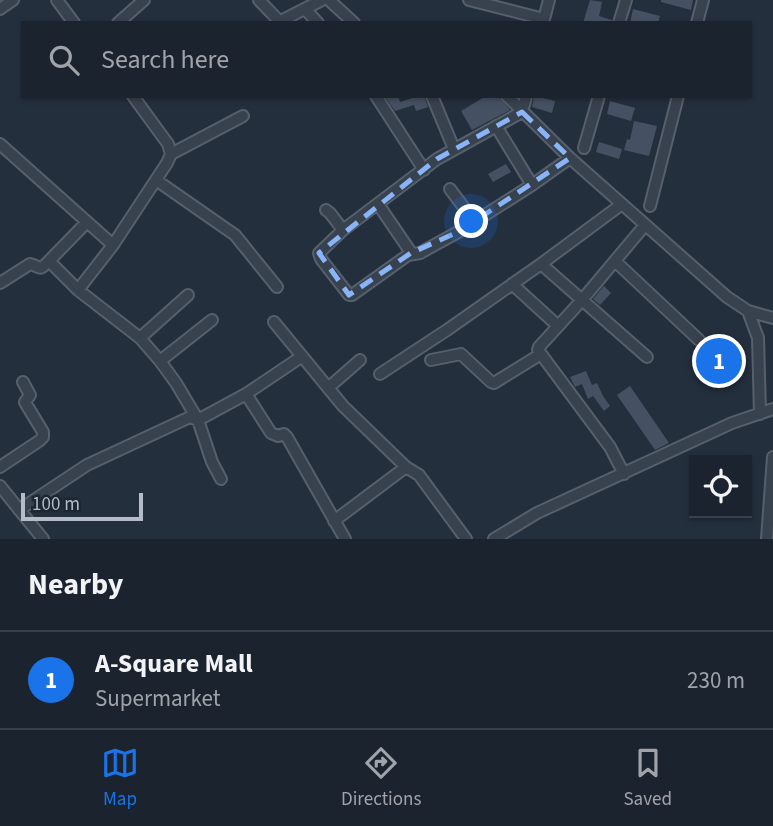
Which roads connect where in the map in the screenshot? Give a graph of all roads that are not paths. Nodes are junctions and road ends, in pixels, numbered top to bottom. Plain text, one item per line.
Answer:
1 (13, 0) edge
2 (57, 0) edge
3 (144, 0) edge
4 (259, 0) edge
5 (322, 0) edge
6 (329, 0) edge
7 (469, 0) edge
8 (549, 0) edge
9 (626, 0) edge
10 (703, 0) edge
11 (0, 9) edge
12 (304, 9) junction
13 (73, 21) edge
14 (120, 21) edge
15 (278, 21) edge
16 (281, 21) edge
17 (316, 21) edge
18 (352, 21) edge
19 (544, 21) edge
20 (620, 21) edge
21 (698, 21) edge
22 (134, 98) edge
23 (377, 98) edge
24 (433, 98) edge
25 (597, 98) edge
26 (677, 98) edge
27 (524, 104) edge
28 (243, 116) dead end
29 (496, 126) junction
30 (0, 144) edge
31 (584, 148) dead end
32 (454, 149) junction
33 (171, 154) junction
34 (570, 158) junction
35 (424, 170) junction
36 (156, 180) junction
37 (532, 185) junction
38 (450, 189) dead end
39 (378, 204) junction
40 (622, 204) junction
41 (650, 206) dead end
42 (326, 210) dead end
43 (474, 221) junction
44 (87, 222) junction
45 (645, 225) junction
46 (343, 230) junction
47 (113, 246) junction
48 (412, 254) junction
49 (49, 261) junction
50 (615, 261) junction
51 (541, 264) junction
52 (0, 283) edge
53 (512, 284) junction
54 (277, 287) dead end
55 (78, 289) junction
56 (188, 295) dead end
57 (582, 300) junction
58 (748, 311) junction
59 (773, 317) edge
60 (212, 320) dead end
61 (274, 322) dead end
62 (558, 326) junction
63 (140, 338) junction
64 (699, 340) dead end
65 (541, 354) junction
66 (301, 356) junction
67 (646, 357) dead end
68 (360, 360) dead end
69 (431, 360) dead end
70 (160, 361) junction
71 (380, 374) dead end
72 (23, 382) dead end
73 (328, 388) junction
74 (246, 394) junction
75 (773, 409) edge
76 (760, 414) junction
77 (198, 420) junction
78 (773, 457) edge
79 (0, 467) edge
80 (406, 467) junction
81 (624, 474) junction
82 (221, 480) dead end
83 (0, 486) edge
84 (19, 510) junction
85 (334, 522) junction
86 (43, 539) edge
87 (345, 539) edge
88 (466, 539) edge
89 (494, 539) edge
90 (767, 539) edge

1 - 11 street
2 - 13 street
3 - 14 street
4 - 15 street
5 - 12 street
6 - 18 street
7 - 19 street
8 - 19 street
9 - 20 street
10 - 21 street
12 - 16 street
12 - 17 street
22 - 33 street
23 - 35 street
24 - 32 street
25 - 31 street
26 - 41 street
27 - 29 street
27 - 34 street
28 - 33 street
29 - 32 street
29 - 37 street
30 - 44 street
32 - 35 street
33 - 36 street
34 - 37 street
34 - 40 street
35 - 39 street
36 - 47 street
36 - 54 street
37 - 43 street
38 - 43 street
39 - 46 street
39 - 48 street
40 - 45 street
40 - 51 street
42 - 46 street
43 - 48 street
44 - 47 street
44 - 49 street
45 - 50 street
45 - 58 street
46 - 48 street
47 - 55 street
49 - 52 street
49 - 55 street
50 - 57 street
50 - 64 street
51 - 53 street
51 - 57 street
53 - 62 street
53 - 71 street
55 - 63 street
56 - 63 street
57 - 62 street
57 - 67 street
58 - 59 street
58 - 76 street
60 - 70 street
61 - 66 street
62 - 65 street
63 - 70 street
65 - 69 street
65 - 81 street
66 - 73 street
66 - 74 street
68 - 73 street
70 - 77 street
72 - 79 street
73 - 80 street
74 - 77 street
74 - 85 street
75 - 76 street
76 - 81 street
77 - 82 street
77 - 84 street
78 - 90 street
80 - 85 street
80 - 88 street
81 - 89 street
83 - 84 street
84 - 86 street
85 - 87 street

